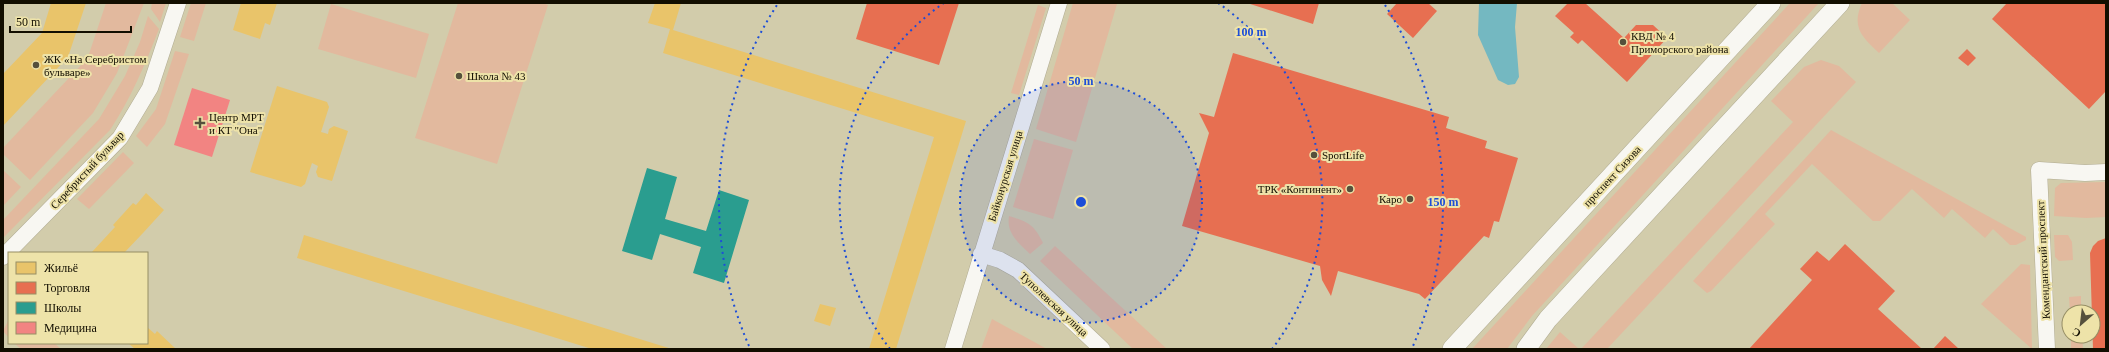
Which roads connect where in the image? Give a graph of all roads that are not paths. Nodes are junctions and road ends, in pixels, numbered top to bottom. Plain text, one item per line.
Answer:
1 (178, 3) edge
2 (1059, 3) edge
3 (1771, 3) edge
4 (1840, 3) edge
5 (2106, 172) edge
6 (981, 254) junction
7 (3, 257) edge
8 (952, 349) edge
9 (1102, 349) edge
10 (1452, 349) edge
11 (1526, 349) edge
12 (2047, 349) edge

1 - 7 street, Серебристый бульвар
2 - 6 street, Байконурская улица
3 - 10 street, проспект Сизова
4 - 11 street
5 - 12 street, Комендантский проспект
6 - 8 street, Байконурская улица
6 - 9 street, Туполевская улица

